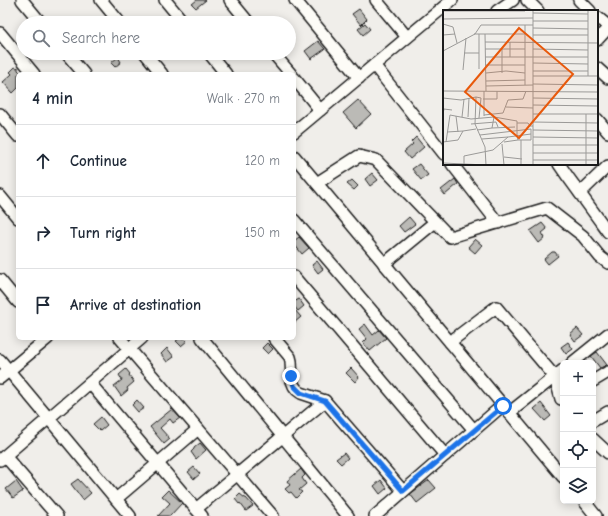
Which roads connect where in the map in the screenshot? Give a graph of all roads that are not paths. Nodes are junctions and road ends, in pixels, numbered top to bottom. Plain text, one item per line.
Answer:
1 (22, 0) edge
2 (101, 0) edge
3 (165, 0) edge
4 (230, 0) edge
5 (295, 0) edge
6 (376, 0) edge
7 (452, 0) edge
8 (495, 0) edge
9 (513, 0) edge
10 (527, 0) edge
11 (579, 0) edge
12 (496, 10) edge
13 (498, 10) edge
14 (537, 10) edge
15 (589, 10) edge
16 (35, 16) edge
17 (114, 16) edge
18 (178, 16) edge
19 (243, 16) edge
20 (598, 18) edge
21 (608, 27) edge
22 (0, 33) edge
23 (407, 37) junction
24 (598, 39) edge
25 (16, 52) edge
26 (22, 60) edge
27 (72, 60) edge
28 (154, 60) edge
29 (215, 60) edge
30 (280, 60) edge
31 (374, 65) junction
32 (598, 69) edge
33 (32, 72) edge
34 (82, 72) edge
35 (161, 72) edge
36 (224, 72) edge
37 (289, 72) edge
38 (359, 78) junction
39 (608, 78) edge
40 (296, 80) edge
41 (320, 110) junction
42 (0, 114) edge
43 (296, 130) edge
44 (16, 134) edge
45 (443, 153) edge
46 (296, 158) edge
47 (453, 165) edge
48 (560, 165) edge
49 (608, 166) edge
50 (317, 183) junction
51 (580, 193) junction
52 (0, 196) edge
53 (16, 216) edge
54 (296, 222) edge
55 (435, 222) junction
56 (498, 223) junction
57 (608, 232) edge
58 (608, 263) edge
59 (384, 264) junction
60 (296, 279) edge
61 (0, 280) edge
62 (16, 300) edge
63 (608, 334) edge
64 (46, 340) edge
65 (122, 340) edge
66 (140, 340) edge
67 (204, 340) edge
68 (276, 340) edge
69 (450, 342) junction
70 (129, 349) junction
71 (0, 360) edge
72 (576, 360) edge
73 (9, 371) junction
74 (608, 372) edge
75 (559, 373) edge
76 (0, 378) edge
77 (596, 379) edge
78 (90, 383) junction
79 (562, 396) edge
80 (325, 401) junction
81 (506, 409) junction
82 (608, 412) edge
83 (49, 418) junction
84 (596, 419) edge
85 (198, 429) junction
86 (474, 430) junction
87 (283, 437) junction
88 (596, 442) edge
89 (608, 453) edge
90 (445, 455) junction
91 (3, 458) edge
92 (158, 463) junction
93 (560, 472) edge
94 (238, 475) junction
95 (403, 491) junction
96 (116, 499) junction
97 (586, 504) edge
98 (199, 513) edge
99 (57, 516) edge
100 (130, 516) edge
101 (273, 516) edge
102 (348, 516) edge
103 (375, 516) edge
104 (596, 516) edge

1 - 16 street
2 - 17 street
3 - 18 street
4 - 19 street
5 - 38 street
6 - 23 street
7 - 23 street
8 - 12 street
9 - 13 street
10 - 14 street
11 - 15 street
20 - 21 street
21 - 24 street
22 - 25 street
23 - 31 street
26 - 33 street
27 - 34 street
28 - 35 street
29 - 36 street
30 - 37 street
31 - 38 street
31 - 45 street
32 - 39 street
38 - 41 street
40 - 41 street
41 - 43 street
42 - 44 street
46 - 50 street
47 - 56 street
48 - 51 street
49 - 51 street
50 - 55 street
50 - 59 street
51 - 57 street
52 - 53 street
54 - 86 street
55 - 56 street
55 - 59 street
56 - 58 street
59 - 69 street
60 - 90 street
61 - 62 street
63 - 72 street
64 - 73 street
65 - 70 street
66 - 70 street
67 - 87 street
68 - 80 street
69 - 75 street
69 - 81 street
70 - 78 street
70 - 85 street
71 - 73 street
73 - 76 street
73 - 83 street
74 - 77 street
75 - 79 street
75 - 81 street
78 - 83 street
78 - 92 street
80 - 87 street
80 - 95 street
81 - 86 street
81 - 93 street
82 - 84 street
83 - 91 street
83 - 96 street
85 - 92 street
85 - 94 street
86 - 90 street
87 - 94 street
87 - 102 street
88 - 89 street
90 - 95 street
91 - 99 street
92 - 96 street
92 - 98 street
94 - 98 street
94 - 101 street
95 - 103 street
96 - 100 street
97 - 104 street

